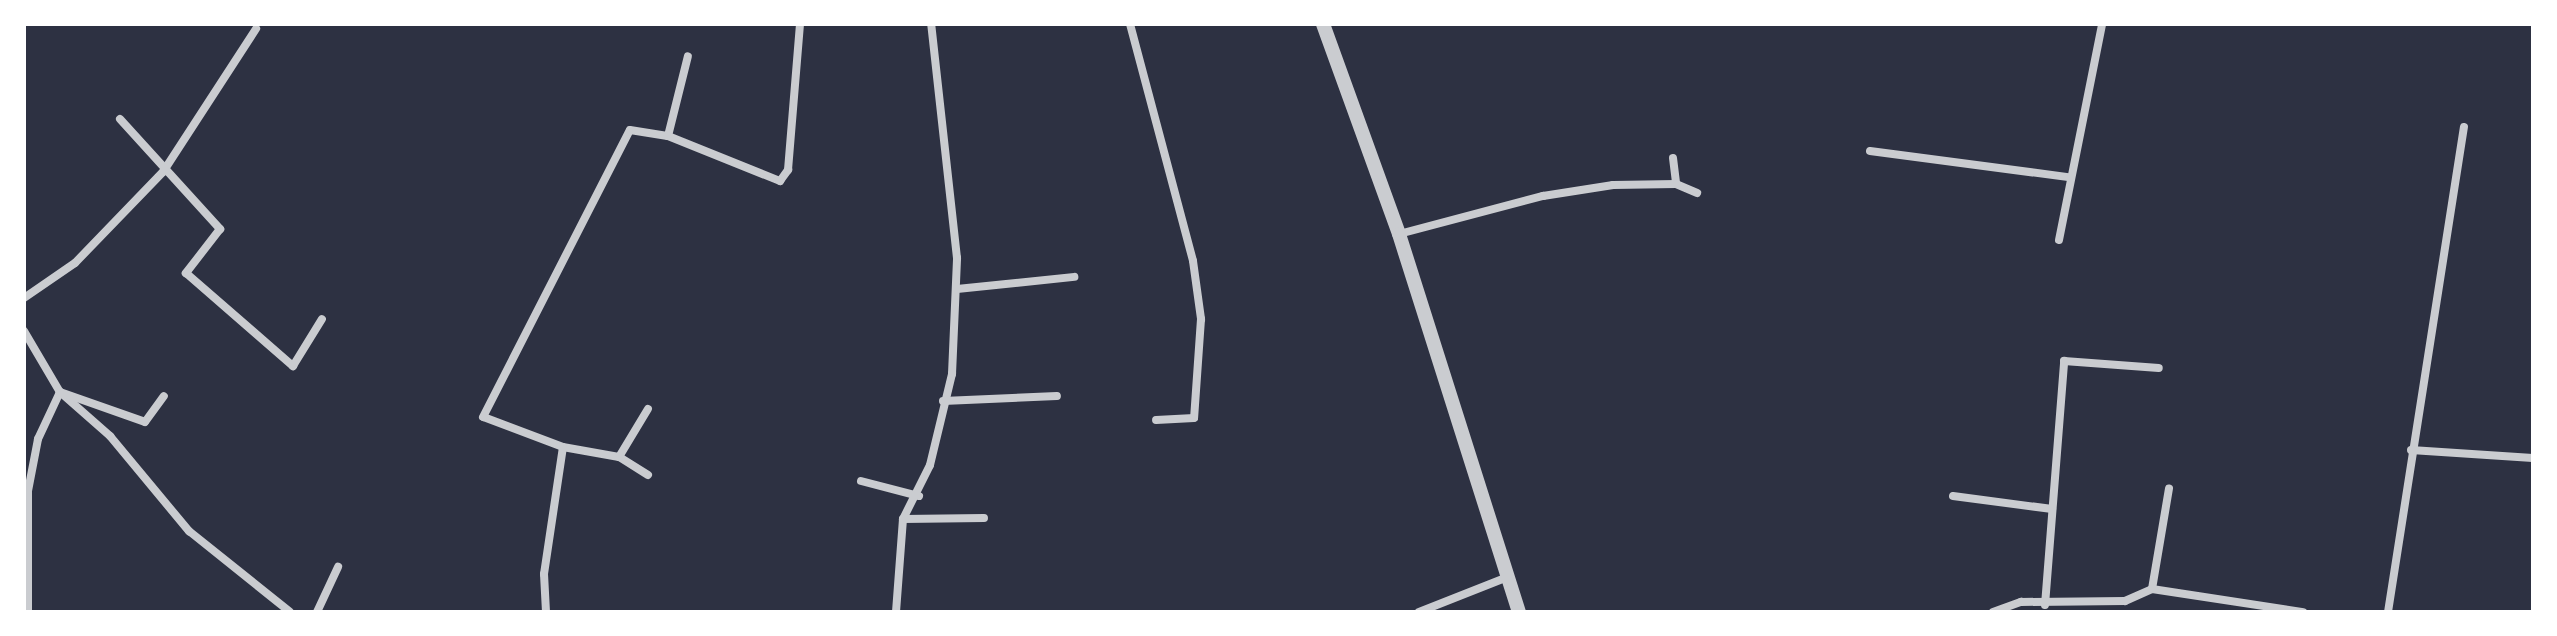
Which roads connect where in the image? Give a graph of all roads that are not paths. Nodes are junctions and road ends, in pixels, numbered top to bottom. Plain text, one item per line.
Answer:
1 (800, 24) edge
2 (931, 24) edge
3 (1130, 24) edge
4 (1323, 24) edge
5 (2102, 24) edge
6 (256, 29) dead end
7 (688, 56) dead end
8 (120, 119) dead end
9 (2464, 127) dead end
10 (668, 136) junction
11 (1870, 151) dead end
12 (1673, 158) dead end
13 (163, 172) junction
14 (2068, 177) junction
15 (1676, 184) junction
16 (1697, 193) dead end
17 (1399, 234) junction
18 (2059, 240) dead end
19 (1074, 277) dead end
20 (957, 289) junction
21 (24, 298) edge
22 (322, 319) dead end
23 (24, 331) edge
24 (2159, 368) dead end
25 (60, 392) junction
26 (164, 396) dead end
27 (1057, 396) dead end
28 (943, 401) junction
29 (648, 409) dead end
30 (1156, 420) dead end
31 (563, 447) junction
32 (2411, 450) junction
33 (619, 457) junction
34 (2533, 458) edge
35 (28, 468) edge
36 (648, 475) dead end
37 (861, 481) dead end
38 (2169, 488) dead end
39 (919, 496) junction
40 (1953, 496) dead end
41 (2052, 509) junction
42 (984, 518) dead end
43 (903, 519) junction
44 (338, 567) dead end
45 (1508, 577) junction
46 (2152, 589) junction
47 (2045, 605) junction
48 (28, 612) edge
49 (290, 612) edge
50 (317, 612) edge
51 (546, 612) edge
52 (896, 612) edge
53 (1419, 612) edge
54 (1519, 612) edge
55 (1993, 612) edge
56 (2303, 612) edge
57 (2388, 612) edge

1 - 10 street
2 - 20 street
3 - 30 street
4 - 17 street
5 - 14 street
6 - 13 street
7 - 10 street
8 - 13 street
9 - 32 street
10 - 31 street
11 - 14 street
12 - 15 street
13 - 21 street
13 - 22 street
14 - 18 street
15 - 16 street
15 - 17 street
17 - 45 street
19 - 20 street
20 - 28 street
23 - 25 street
24 - 41 street
25 - 26 street
25 - 35 street
25 - 49 street
27 - 28 street
28 - 39 street
29 - 33 street
31 - 33 street
31 - 51 street
32 - 34 street
32 - 57 street
33 - 36 street
35 - 48 street
37 - 39 street
38 - 46 street
39 - 43 street
40 - 41 street
41 - 47 street
42 - 43 street
43 - 52 street
44 - 50 street
45 - 53 street
45 - 54 street
46 - 47 street
46 - 56 street
47 - 55 street

